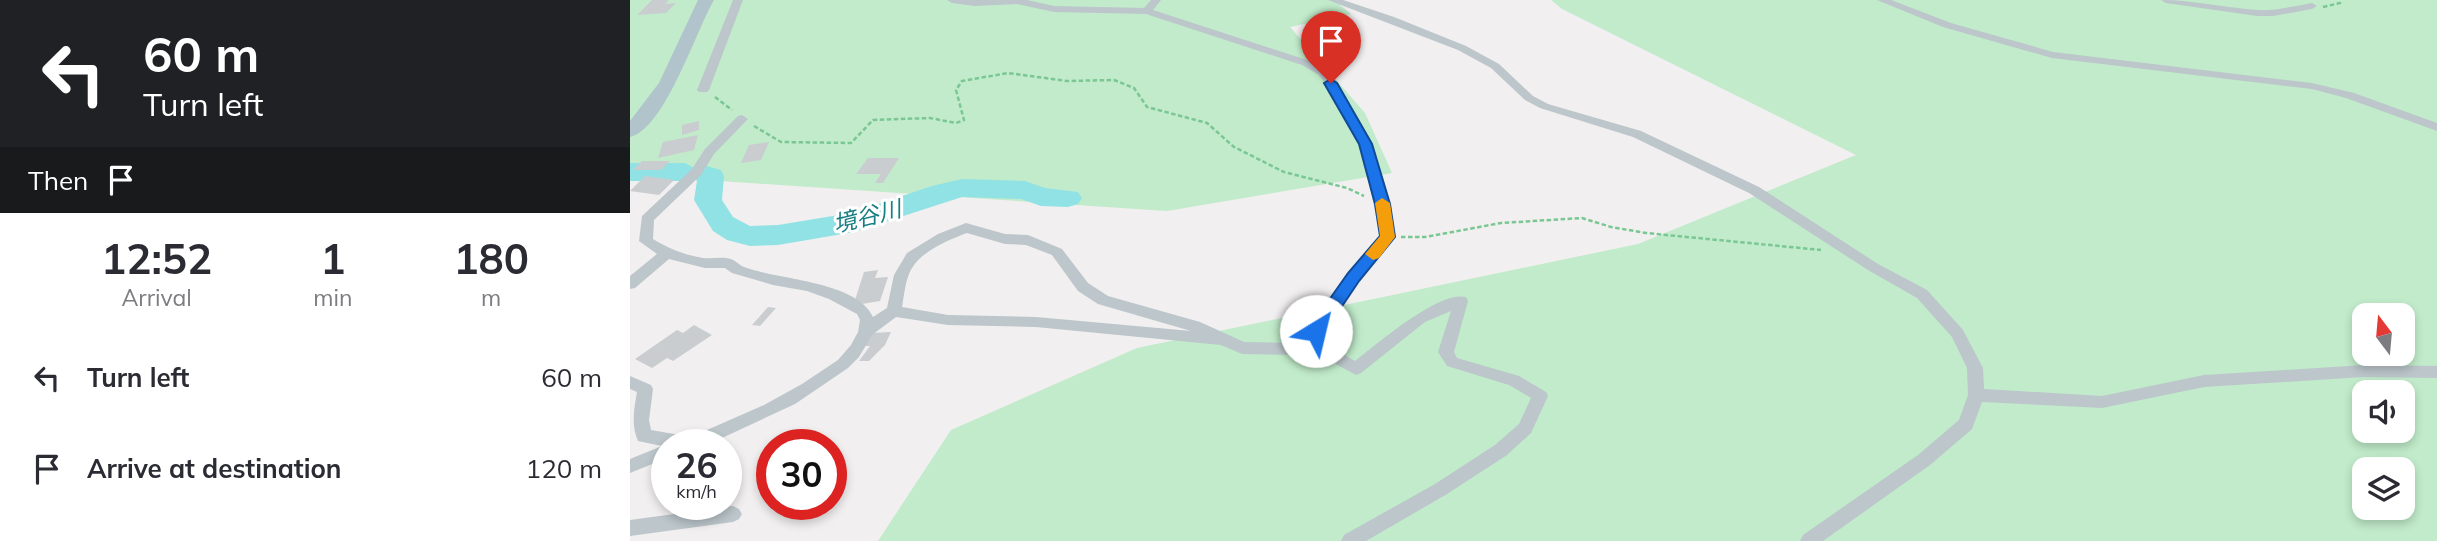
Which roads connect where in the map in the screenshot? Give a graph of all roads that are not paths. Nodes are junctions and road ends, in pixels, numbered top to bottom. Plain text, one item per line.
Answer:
1 (706, 0) edge
2 (738, 0) edge
3 (952, 0) edge
4 (1333, 0) edge
5 (1882, 0) edge
6 (2166, 0) edge
7 (2300, 0) edge
8 (1152, 5) edge
9 (704, 90) road end
10 (742, 119) road end
11 (2437, 127) edge
12 (630, 132) edge
13 (667, 254) junction
14 (630, 284) edge
15 (894, 311) junction
16 (865, 332) junction
17 (1222, 339) junction
18 (1303, 349) junction
19 (2437, 372) edge
20 (630, 382) edge
21 (1976, 395) junction
22 (730, 429) edge
23 (651, 438) edge
24 (651, 457) edge
25 (630, 466) edge
26 (689, 520) edge
27 (630, 528) edge
28 (1350, 541) edge
29 (1809, 541) edge

1 - 12 main road
2 - 9 street
3 - 8 street
4 - 21 street
5 - 11 street
6 - 7 street
8 - 18 street
10 - 13 street
13 - 14 street
13 - 16 street
15 - 16 street
15 - 17 street
15 - 17 street
16 - 22 street
17 - 18 street
18 - 28 street
19 - 21 street
20 - 23 street
21 - 29 street
24 - 25 street
26 - 27 street

